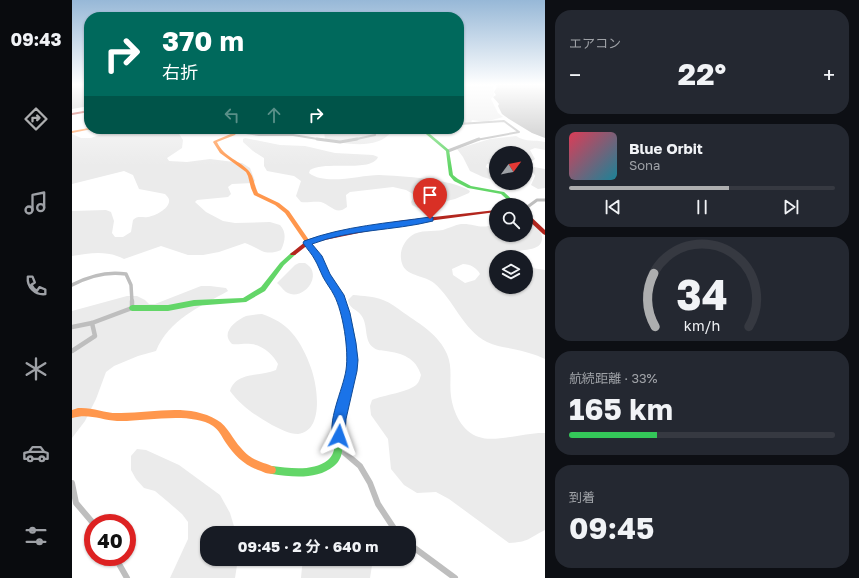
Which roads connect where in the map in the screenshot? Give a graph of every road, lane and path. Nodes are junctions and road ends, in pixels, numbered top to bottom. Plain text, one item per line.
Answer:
1 (83, 112) edge
2 (72, 114) edge
3 (464, 124) edge
4 (84, 130) edge
5 (72, 132) edge
6 (234, 134) edge
7 (251, 134) edge
8 (288, 134) edge
9 (288, 134) edge
10 (375, 134) edge
11 (428, 134) edge
12 (448, 151) junction
13 (507, 198) edge
14 (545, 200) edge
15 (533, 203) edge
16 (489, 212) edge
17 (533, 221) edge
18 (545, 232) edge
19 (307, 243) junction
20 (72, 285) edge
21 (132, 308) junction
22 (92, 323) junction
23 (72, 327) edge
24 (72, 351) edge
25 (72, 414) edge
26 (339, 448) junction
27 (72, 483) edge
28 (86, 514) edge
29 (392, 526) edge
30 (416, 549) edge
31 (120, 566) edge
32 (127, 578) edge
33 (455, 578) edge

1 - 2 street
3 - 12 street
4 - 5 street
6 - 19 street
7 - 8 street
9 - 10 street
11 - 12 street
12 - 13 street
14 - 15 street
16 - 19 street
17 - 18 street
19 - 21 street
19 - 26 street
20 - 21 street
21 - 22 street
22 - 23 street
22 - 24 street
25 - 26 street
26 - 29 street
27 - 28 street
30 - 33 street
31 - 32 street

